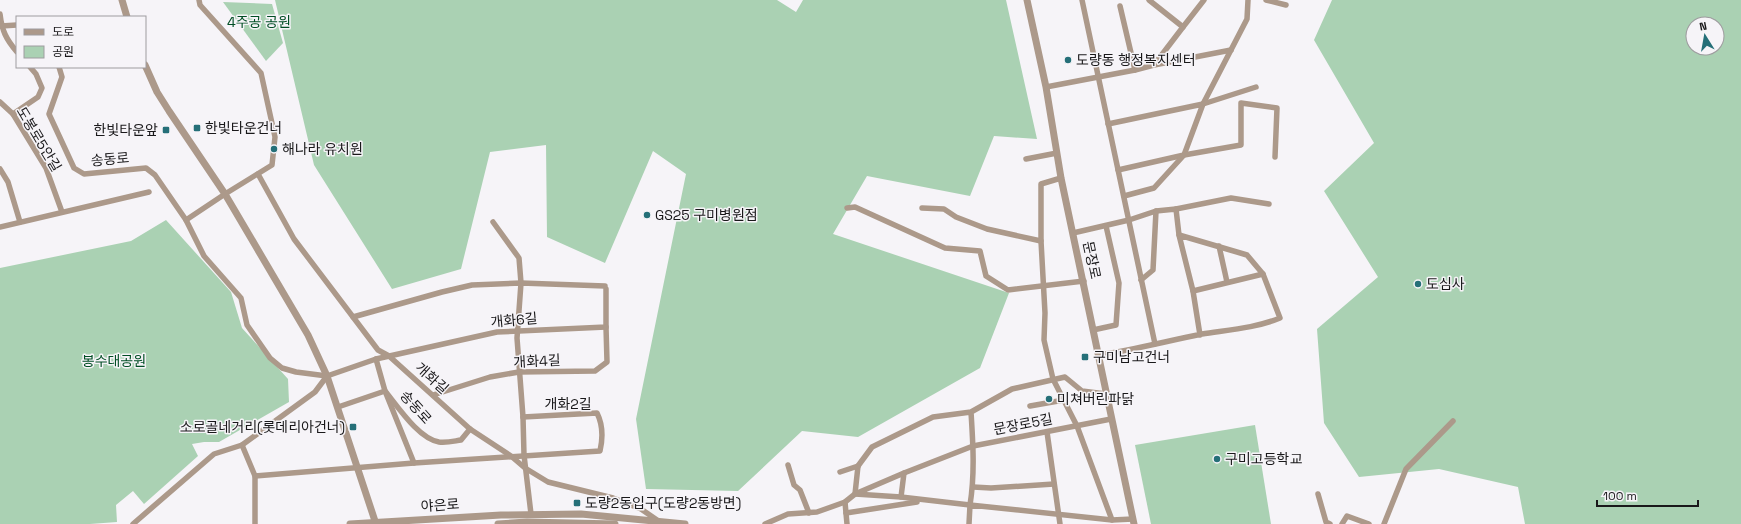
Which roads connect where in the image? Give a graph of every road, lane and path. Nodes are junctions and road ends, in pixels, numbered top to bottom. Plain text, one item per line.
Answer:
1 (122, 0) edge
2 (199, 0) edge
3 (1027, 0) edge
4 (1082, 0) edge
5 (1149, 0) edge
6 (1204, 0) edge
7 (1248, 0) edge
8 (1266, 0) edge
9 (1286, 5) dead end
10 (1120, 6) dead end
11 (0, 14) edge
12 (127, 16) edge
13 (16, 25) edge
14 (1, 26) junction
15 (1183, 27) junction
16 (1231, 50) junction
17 (16, 51) edge
18 (1154, 65) junction
19 (146, 67) edge
20 (31, 68) edge
21 (59, 68) edge
22 (1135, 70) junction
23 (1098, 76) junction
24 (1046, 86) junction
25 (1256, 87) dead end
26 (1242, 92) junction
27 (0, 102) edge
28 (1241, 103) junction
29 (1203, 104) junction
30 (13, 114) junction
31 (1108, 124) junction
32 (1057, 153) junction
33 (1184, 155) junction
34 (1275, 157) dead end
35 (1026, 159) dead end
36 (0, 169) edge
37 (1118, 170) junction
38 (258, 174) junction
39 (1061, 178) junction
40 (149, 192) dead end
41 (225, 194) junction
42 (1124, 196) junction
43 (1269, 204) dead end
44 (847, 208) dead end
45 (922, 208) dead end
46 (1176, 209) junction
47 (1156, 211) junction
48 (62, 212) junction
49 (186, 220) junction
50 (1129, 220) junction
51 (20, 222) junction
52 (493, 222) dead end
53 (1106, 226) junction
54 (0, 227) edge
55 (1073, 233) junction
56 (1179, 235) junction
57 (1041, 241) junction
58 (1219, 246) junction
59 (1263, 274) junction
60 (1141, 280) junction
61 (1084, 281) junction
62 (1227, 282) junction
63 (521, 284) junction
64 (1044, 286) junction
65 (1193, 291) junction
66 (353, 318) junction
67 (606, 327) junction
68 (1093, 330) junction
69 (517, 331) junction
70 (1200, 334) junction
71 (1155, 344) junction
72 (1099, 355) junction
73 (389, 356) junction
74 (376, 359) junction
75 (519, 372) junction
76 (327, 376) junction
77 (1053, 379) junction
78 (385, 392) junction
79 (1106, 394) junction
80 (433, 395) junction
81 (1064, 400) junction
82 (1030, 406) dead end
83 (338, 407) junction
84 (971, 412) junction
85 (523, 417) junction
86 (1111, 419) junction
87 (1453, 421) dead end
88 (1077, 426) junction
89 (470, 429) junction
90 (1047, 432) junction
91 (242, 445) junction
92 (973, 446) junction
93 (524, 455) junction
94 (511, 456) junction
95 (414, 463) junction
96 (788, 465) dead end
97 (858, 466) junction
98 (358, 468) junction
99 (525, 468) junction
100 (840, 472) dead end
101 (904, 474) junction
102 (255, 476) junction
103 (1054, 484) junction
104 (973, 487) junction
105 (855, 494) junction
106 (1318, 494) dead end
107 (901, 497) junction
108 (923, 501) junction
109 (845, 502) junction
110 (970, 505) junction
111 (809, 513) junction
112 (846, 513) junction
113 (531, 514) junction
114 (1058, 515) junction
115 (657, 520) junction
116 (1112, 520) junction
117 (1134, 522) edge
118 (376, 523) edge
119 (133, 524) edge
120 (255, 524) edge
121 (350, 524) edge
122 (498, 524) edge
123 (615, 524) edge
124 (685, 524) edge
125 (765, 524) edge
126 (847, 524) edge
127 (968, 524) edge
128 (1060, 524) edge
129 (1330, 524) edge
130 (1342, 524) edge
131 (1369, 524) edge
132 (1384, 524) edge

1 - 12 street
2 - 38 street
3 - 24 street, 문장로
4 - 23 street
5 - 15 street
6 - 15 street
7 - 16 street
8 - 9 street
10 - 22 street
11 - 14 street
13 - 14 street
14 - 17 street
15 - 18 street
16 - 18 street
16 - 29 street
18 - 22 street
19 - 41 street
20 - 30 street
21 - 49 street, 송동로
22 - 23 street
23 - 24 street
23 - 31 street
24 - 32 street, 문장로
25 - 26 street
26 - 28 street
26 - 29 street
27 - 30 street, 도봉로5안길
28 - 33 street
28 - 34 street
29 - 31 street
29 - 33 street
30 - 48 street, 도봉로5안길
31 - 37 street
32 - 35 street
32 - 39 street, 문장로
33 - 37 street
33 - 42 street
36 - 51 street
37 - 42 street
38 - 41 street
38 - 66 street, 개화길
39 - 55 street, 문장로
39 - 57 street
40 - 48 street
41 - 49 street
41 - 76 street
42 - 50 street
43 - 46 street
44 - 64 street
45 - 57 street
46 - 47 street
46 - 56 street
47 - 50 street
47 - 60 street
48 - 51 street
49 - 76 street, 송동로
50 - 53 street
50 - 60 street
51 - 54 street
52 - 63 street
53 - 55 street
53 - 68 street
55 - 61 street, 문장로
56 - 58 street
56 - 65 street
57 - 64 street
58 - 59 street
58 - 62 street
59 - 62 street
59 - 70 street
60 - 71 street
61 - 64 street
61 - 68 street, 문장로
62 - 65 street
63 - 66 street
63 - 67 street
63 - 69 street
64 - 77 street
65 - 70 street
66 - 73 street, 개화길
67 - 69 street, 개화6길
67 - 75 street, 개화4길
68 - 72 street, 문장로
69 - 73 street, 개화6길
69 - 75 street
70 - 71 street
71 - 72 street
72 - 79 street, 문장로
73 - 74 street, 송동로
73 - 80 street, 개화길
74 - 76 street, 송동로
74 - 78 street, 송동로
75 - 80 street, 개화4길
75 - 85 street
76 - 83 street
76 - 91 street
77 - 79 street
77 - 81 street
77 - 84 street
78 - 83 street, 송동로
78 - 89 street, 송동로
78 - 95 street, 송동로
79 - 86 street, 문장로
80 - 89 street, 개화길
81 - 82 street
81 - 88 street
83 - 98 street
84 - 92 street
84 - 97 street
85 - 93 street
85 - 93 street, 개화2길
86 - 88 street, 문장로5길
86 - 117 street, 문장로
87 - 132 street
88 - 90 street, 문장로5길
88 - 116 street
89 - 94 street, 개화길
90 - 92 street, 문장로5길
90 - 103 street
91 - 102 street
91 - 119 street
92 - 101 street, 문장로5길
92 - 104 street
93 - 94 street, 개화2길
93 - 99 street
94 - 95 street
94 - 99 street, 개화길
95 - 98 street
96 - 111 street
97 - 100 street
97 - 105 street
98 - 102 street
98 - 118 street
99 - 113 street
99 - 115 street, 개화길
101 - 105 street, 문장로5길
101 - 107 street
102 - 120 street
103 - 104 street
103 - 114 street
104 - 110 street
105 - 107 street
105 - 109 street, 문장로5길
106 - 129 street
107 - 108 street
108 - 110 street
108 - 112 street
109 - 111 street, 문장로5길
109 - 112 street
110 - 114 street
110 - 127 street
111 - 125 street, 문장로5길
112 - 126 street
113 - 115 street, 야은로
113 - 118 street, 야은로
114 - 116 street
114 - 128 street
115 - 124 street, 야은로
116 - 117 street
118 - 121 street, 야은로
122 - 123 street
130 - 131 street

